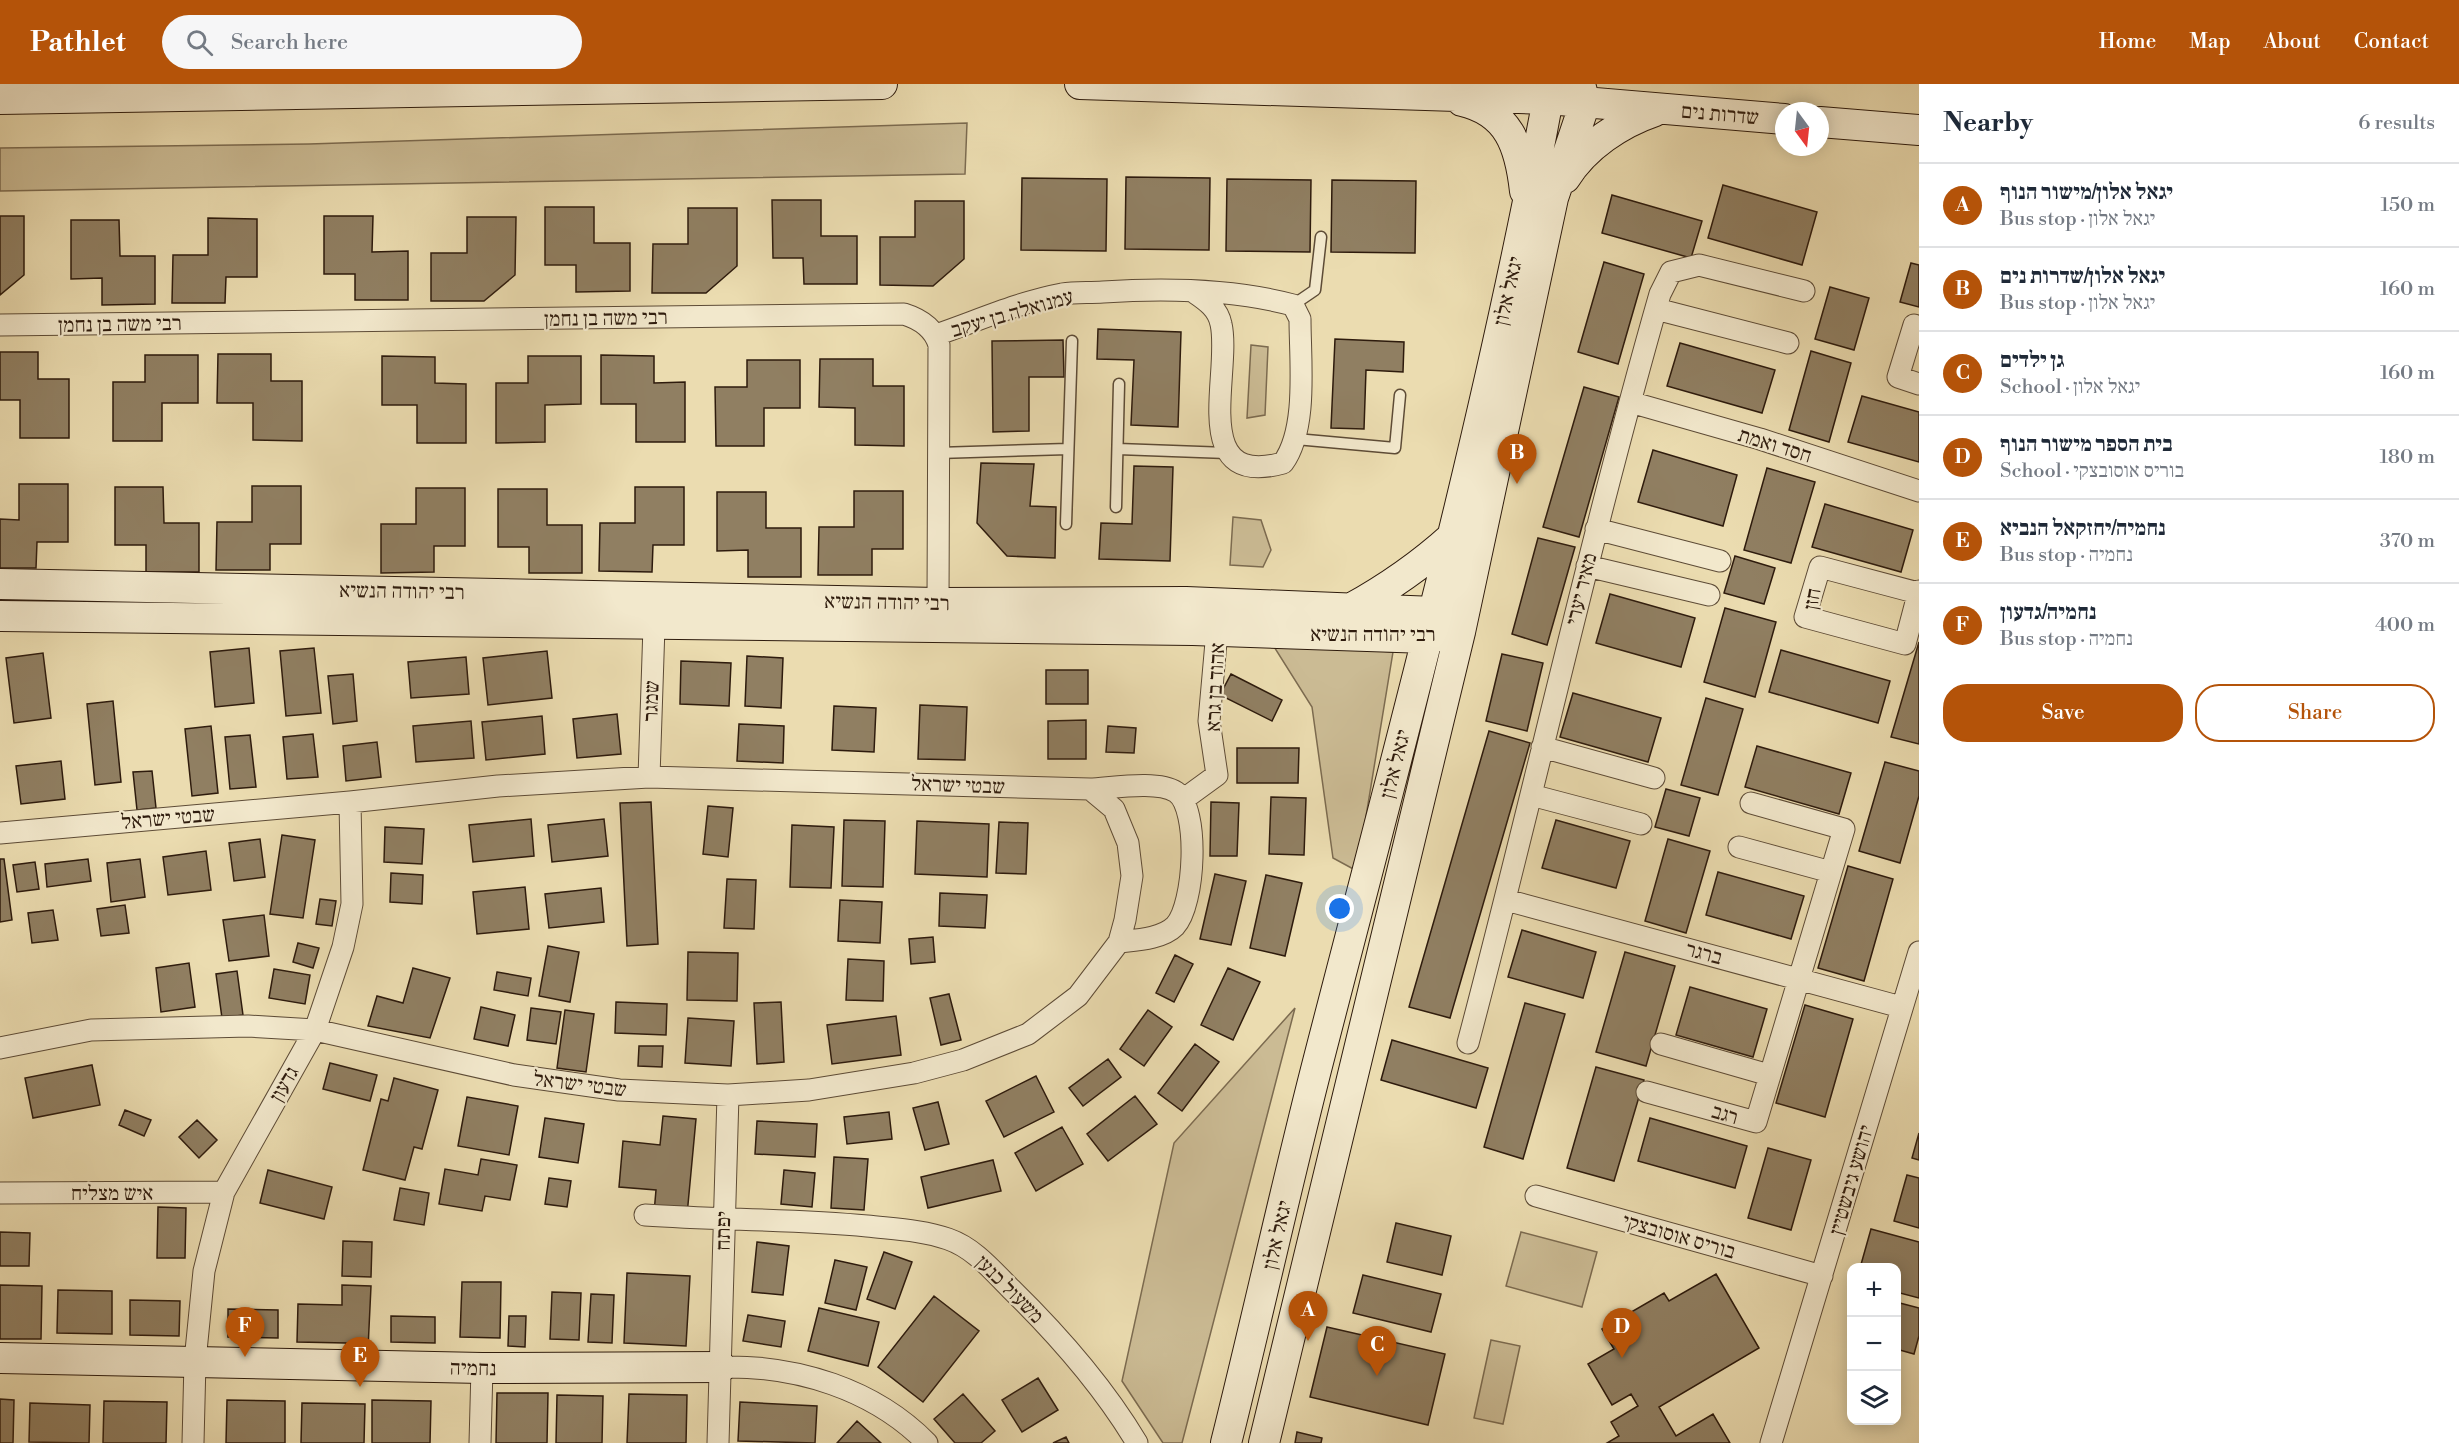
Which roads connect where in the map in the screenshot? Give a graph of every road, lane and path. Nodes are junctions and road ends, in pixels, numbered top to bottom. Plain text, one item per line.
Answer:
1 (882, 84) edge
2 (1080, 84) edge
3 (1552, 91) edge
4 (1432, 94) junction
5 (1582, 94) edge
6 (0, 99) edge
7 (1661, 110) junction
8 (1775, 118) edge
9 (1829, 123) edge
10 (1919, 130) edge
11 (1540, 202) junction
12 (1322, 237) dead end
13 (1804, 291) dead end
14 (1195, 293) junction
15 (1250, 297) junction
16 (1293, 305) junction
17 (1656, 309) junction
18 (1221, 324) junction
19 (0, 326) edge
20 (1919, 327) edge
21 (936, 335) junction
22 (1072, 341) dead end
23 (1788, 343) dead end
24 (1119, 384) dead end
25 (1919, 384) edge
26 (1400, 394) dead end
27 (1630, 402) junction
28 (1296, 439) junction
29 (1068, 449) junction
30 (1118, 449) junction
31 (938, 453) junction
32 (1227, 453) junction
33 (1919, 491) edge
34 (1116, 507) dead end
35 (1066, 524) dead end
36 (1596, 529) junction
37 (1452, 537) junction
38 (1720, 561) dead end
39 (1587, 566) junction
40 (0, 584) edge
41 (1919, 592) edge
42 (1709, 595) dead end
43 (938, 603) junction
44 (1350, 609) junction
45 (0, 616) edge
46 (1431, 625) junction
47 (654, 626) junction
48 (919, 628) junction
49 (954, 628) junction
50 (1217, 631) junction
51 (1460, 632) junction
52 (1542, 747) junction
53 (649, 777) junction
54 (1654, 778) dead end
55 (1090, 789) junction
56 (1531, 795) junction
57 (1184, 800) junction
58 (350, 802) junction
59 (1751, 803) dead end
60 (1641, 824) dead end
61 (0, 832) edge
62 (1738, 847) dead end
63 (1831, 872) junction
64 (1506, 900) junction
65 (1119, 942) junction
66 (1919, 952) edge
67 (1797, 979) junction
68 (1901, 1007) junction
69 (315, 1030) junction
70 (1468, 1043) dead end
71 (1661, 1044) dead end
72 (0, 1048) edge
73 (1769, 1075) junction
74 (1647, 1092) dead end
75 (728, 1095) junction
76 (224, 1192) junction
77 (0, 1193) edge
78 (1536, 1196) dead end
79 (645, 1215) dead end
80 (723, 1220) junction
81 (1822, 1276) junction
82 (0, 1358) edge
83 (195, 1361) junction
84 (721, 1367) junction
85 (483, 1368) junction
86 (193, 1443) edge
87 (480, 1443) edge
88 (718, 1443) edge
89 (927, 1443) edge
90 (1137, 1443) edge
91 (1226, 1443) edge
92 (1264, 1443) edge
93 (1772, 1443) edge

1 - 6 main road
2 - 4 main road
3 - 4 main road, שדרות נים
3 - 5 main road, שדרות נים
3 - 11 main road, יגאל אלון
4 - 11 main road
5 - 7 main road, שדרות נים
5 - 11 main road, יגאל אלון
7 - 8 main road, שדרות נים
7 - 11 main road
9 - 10 main road
11 - 37 main road, יגאל אלון
11 - 51 main road, יגאל אלון
12 - 16 lane
13 - 17 street, מאיר יערי
14 - 15 street, עמנואלה בן יעקב
14 - 18 street
14 - 21 street, עמנואלה בן יעקב
15 - 16 street, עמנואלה בן יעקב
15 - 18 street
16 - 28 street
17 - 23 street
17 - 27 street, מאיר יערי
18 - 32 street
19 - 21 street, רבי משה בן נחמן
20 - 25 street
21 - 31 street
22 - 29 lane
24 - 30 lane
26 - 28 lane
27 - 33 street, חסד ואמת
27 - 36 street, מאיר יערי
28 - 32 street
29 - 31 lane
29 - 35 lane
30 - 32 lane
30 - 34 lane
31 - 43 street
36 - 38 street
36 - 39 street, מאיר יערי
37 - 44 main road
37 - 46 main road, יגאל אלון
39 - 42 street
39 - 52 street, מאיר יערי
40 - 43 main road, רבי יהודה הנשיא
41 - 41 street, חזן
43 - 44 main road, רבי יהודה הנשיא
43 - 48 street
43 - 49 street
44 - 46 main road, רבי יהודה הנשיא
45 - 47 main road, רבי יהודה הנשיא
46 - 50 main road, רבי יהודה הנשיא
46 - 51 main road, רבי יהודה הנשיא
46 - 91 main road, יגאל אלון
47 - 48 main road, רבי יהודה הנשיא
47 - 53 street, שמגר
48 - 49 main road, רבי יהודה הנשיא
49 - 50 main road, רבי יהודה הנשיא
50 - 57 street, אהוד בן גרא
51 - 92 main road, יגאל אלון
52 - 54 street
52 - 56 street, מאיר יערי
53 - 55 street, שבטי ישראל
53 - 58 street, שבטי ישראל
55 - 57 street, שבטי ישראל
55 - 65 street, שבטי ישראל
56 - 60 street
56 - 64 street, מאיר יערי
57 - 65 street
58 - 61 street, שבטי ישראל
58 - 69 street, גדעון
59 - 63 street
62 - 63 street
63 - 67 street
64 - 67 street, ברגר
64 - 70 street, מאיר יערי
65 - 75 street, שבטי ישראל
66 - 68 street, יהושע גיבשטיין
67 - 68 street, ברגר
67 - 73 street, רגב
68 - 81 street, יהושע גיבשטיין
69 - 72 street, שבטי ישראל
69 - 75 street, שבטי ישראל
69 - 76 street, גדעון
71 - 73 street
73 - 74 street, רגב
75 - 80 street, יפתח
76 - 77 street, איש מצליח
76 - 83 street, גדעון
78 - 81 street, בוריס אוסובצקי
79 - 80 street, משעול כנען
80 - 84 street, יפתח
80 - 90 street, משעול כנען
81 - 93 street, יהושע גיבשטיין
82 - 83 main road, נחמיה
83 - 85 main road, נחמיה
83 - 86 street, גדעון
84 - 85 main road, נחמיה
84 - 88 street, יפתח
84 - 89 street, נחמיה
85 - 87 street

